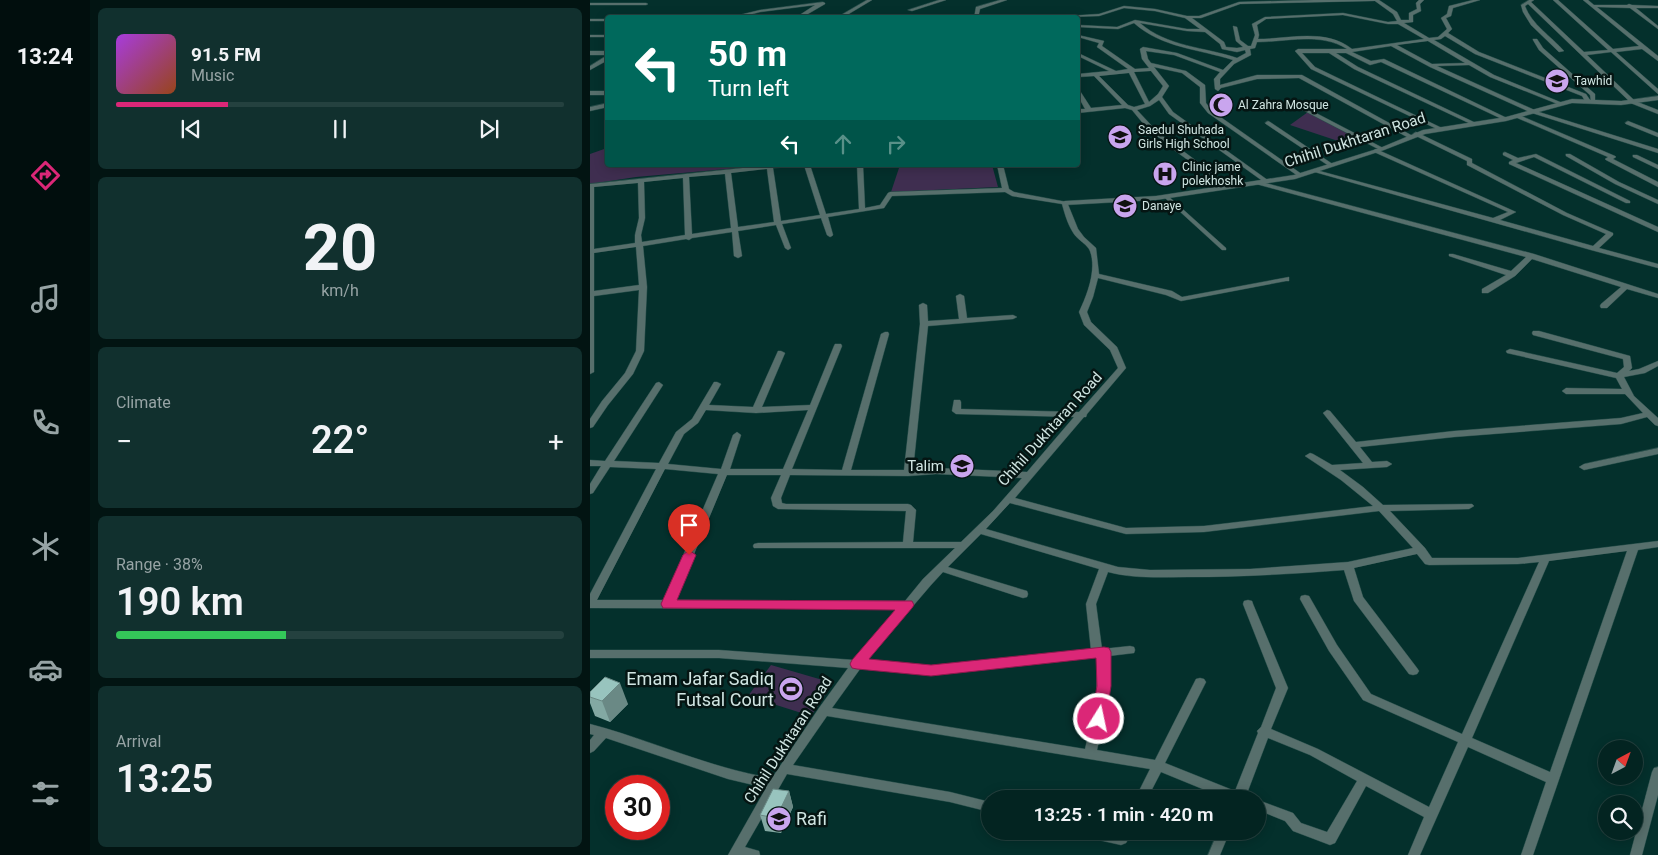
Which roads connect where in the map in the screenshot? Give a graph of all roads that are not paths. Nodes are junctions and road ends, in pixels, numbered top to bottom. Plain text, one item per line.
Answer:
1 (870, 0) edge
2 (944, 0) edge
3 (1005, 0) edge
4 (1376, 0) edge
5 (1422, 0) edge
6 (1478, 0) edge
7 (1555, 0) edge
8 (1585, 0) edge
9 (1625, 0) edge
10 (825, 2) edge
11 (914, 2) dead end
12 (1531, 2) edge
13 (590, 4) edge
14 (646, 4) dead end
15 (1593, 6) junction
16 (1630, 6) junction
17 (1658, 7) edge
18 (742, 15) edge
19 (802, 15) edge
20 (843, 15) edge
21 (977, 15) edge
22 (1080, 16) edge
23 (1187, 17) junction
24 (590, 20) edge
25 (605, 20) edge
26 (1135, 21) junction
27 (1650, 22) junction
28 (1658, 22) edge
29 (1400, 23) junction
30 (1080, 26) edge
31 (1235, 27) dead end
32 (1658, 28) edge
33 (1207, 31) junction
34 (1446, 34) junction
35 (590, 36) edge
36 (605, 36) edge
37 (1080, 36) edge
38 (1427, 40) junction
39 (1535, 40) dead end
40 (1255, 41) junction
41 (1391, 45) junction
42 (1643, 47) junction
43 (1248, 49) junction
44 (1611, 49) junction
45 (1330, 51) junction
46 (1347, 51) junction
47 (1561, 51) junction
48 (1546, 52) junction
49 (1582, 52) junction
50 (1649, 52) junction
51 (1658, 52) edge
52 (590, 54) edge
53 (605, 55) edge
54 (1080, 55) edge
55 (605, 57) edge
56 (1658, 59) edge
57 (1238, 60) junction
58 (1468, 64) junction
59 (1150, 66) junction
60 (1432, 66) junction
61 (590, 68) edge
62 (1132, 70) junction
63 (1114, 72) junction
64 (1224, 72) junction
65 (1095, 74) junction
66 (1080, 76) edge
67 (1658, 92) edge
68 (590, 93) edge
69 (605, 93) edge
70 (1080, 95) edge
71 (1160, 98) junction
72 (1658, 98) edge
73 (1590, 100) junction
74 (1631, 101) junction
75 (1291, 102) dead end
76 (1562, 104) junction
77 (1148, 105) junction
78 (605, 106) edge
79 (1126, 106) junction
80 (1134, 109) junction
81 (590, 110) edge
82 (1089, 110) junction
83 (1080, 111) edge
84 (1535, 112) junction
85 (1658, 112) edge
86 (1517, 116) junction
87 (1506, 119) junction
88 (1268, 123) dead end
89 (1628, 123) dead end
90 (1475, 124) junction
91 (1441, 129) junction
92 (1413, 135) junction
93 (1658, 135) edge
94 (1379, 150) junction
95 (1658, 151) edge
96 (1505, 154) dead end
97 (1568, 155) dead end
98 (1636, 156) dead end
99 (1518, 160) junction
100 (1331, 166) junction
101 (1658, 166) edge
102 (770, 167) joint
103 (808, 167) edge
104 (860, 167) edge
105 (1000, 167) edge
106 (728, 171) junction
107 (1314, 171) junction
108 (686, 175) junction
109 (1300, 175) junction
110 (641, 180) junction
111 (1266, 181) junction
112 (1258, 182) junction
113 (1658, 185) edge
114 (591, 186) edge
115 (1228, 187) junction
116 (1006, 190) junction
117 (1167, 197) junction
118 (1628, 202) dead end
119 (1658, 202) edge
120 (1065, 203) junction
121 (862, 209) junction
122 (822, 214) junction
123 (1492, 221) junction
124 (778, 223) junction
125 (1658, 230) edge
126 (734, 231) junction
127 (830, 235) dead end
128 (689, 238) junction
129 (640, 245) junction
130 (788, 248) dead end
131 (1593, 248) junction
132 (1224, 249) dead end
133 (591, 252) edge
134 (1452, 255) dead end
135 (738, 256) dead end
136 (1530, 256) junction
137 (1658, 266) edge
138 (1512, 274) junction
139 (1094, 275) junction
140 (1286, 280) dead end
141 (1626, 286) junction
142 (642, 287) junction
143 (1485, 292) dead end
144 (591, 294) edge
145 (960, 296) dead end
146 (1658, 296) edge
147 (923, 305) dead end
148 (1604, 306) dead end
149 (1013, 317) dead end
150 (963, 321) junction
151 (924, 324) junction
152 (1536, 333) dead end
153 (886, 334) dead end
154 (838, 346) dead end
155 (1510, 351) dead end
156 (781, 352) dead end
157 (1658, 363) edge
158 (590, 372) edge
159 (1619, 376) junction
160 (717, 384) dead end
161 (659, 385) dead end
162 (1566, 391) dead end
163 (1627, 392) junction
164 (957, 402) dead end
165 (704, 407) junction
166 (812, 407) junction
167 (756, 410) junction
168 (1327, 413) dead end
169 (1649, 414) junction
170 (1083, 415) junction
171 (1658, 423) edge
172 (590, 425) edge
173 (737, 435) dead end
174 (1355, 445) junction
175 (1658, 451) edge
176 (1310, 456) dead end
177 (590, 463) edge
178 (605, 464) junction
179 (1369, 464) junction
180 (1387, 464) dead end
181 (662, 466) junction
182 (1584, 466) dead end
183 (1332, 468) junction
184 (786, 471) junction
185 (724, 472) junction
186 (846, 472) junction
187 (908, 473) junction
188 (1030, 474) junction
189 (590, 491) edge
190 (1008, 499) junction
191 (1469, 506) dead end
192 (1381, 508) junction
193 (979, 530) junction
194 (1658, 544) edge
195 (908, 545) junction
196 (964, 545) junction
197 (758, 546) dead end
198 (1634, 546) junction
199 (1421, 550) junction
200 (1546, 557) junction
201 (1348, 566) junction
202 (1105, 567) junction
203 (941, 568) junction
204 (1023, 594) dead end
205 (1305, 599) dead end
206 (668, 604) junction
207 (1248, 604) dead end
208 (907, 605) junction
209 (1130, 650) dead end
210 (1100, 652) junction
211 (590, 654) edge
212 (857, 664) junction
213 (1413, 672) dead end
214 (1200, 682) dead end
215 (823, 711) junction
216 (590, 729) edge
217 (1263, 731) junction
218 (604, 732) junction
219 (1464, 742) junction
220 (590, 748) edge
221 (1090, 754) junction
222 (1157, 764) junction
223 (784, 768) junction
224 (1658, 772) edge
225 (1364, 779) junction
226 (1553, 779) junction
227 (775, 784) junction
228 (1145, 790) edge
229 (1218, 790) edge
230 (1242, 790) edge
231 (981, 804) edge
232 (1266, 808) edge
233 (1432, 815) junction
234 (1220, 840) edge
235 (735, 853) edge
236 (754, 855) edge
237 (1214, 855) edge
238 (1414, 855) edge
239 (1527, 855) edge
240 (1636, 855) edge

1 - 20 street
2 - 11 street
3 - 21 street
4 - 23 street
4 - 29 street
5 - 29 street
6 - 34 street
7 - 44 street
8 - 15 street
9 - 16 street
10 - 18 street
10 - 19 street
12 - 47 street
12 - 49 street
13 - 14 street
15 - 16 street
15 - 42 street
16 - 17 street
16 - 27 street
22 - 23 street
23 - 33 street
24 - 25 street
26 - 30 street
26 - 33 street
26 - 57 street
27 - 28 street
27 - 32 street
29 - 38 street
29 - 40 street
31 - 43 street
33 - 43 street
34 - 38 street
34 - 73 street
35 - 36 street
37 - 62 street
38 - 41 street
38 - 58 street
39 - 48 street
40 - 43 street
40 - 46 street
41 - 46 street
41 - 60 street
42 - 44 street
42 - 50 street
43 - 57 street
44 - 49 street
44 - 67 street
45 - 46 street
45 - 90 street
45 - 91 street
46 - 87 street
47 - 48 street
47 - 49 street
48 - 73 street
49 - 74 street
50 - 51 street
50 - 56 street
52 - 53 street
54 - 63 street
55 - 61 street
57 - 64 street
58 - 60 street
58 - 76 street
59 - 62 street
59 - 64 street
59 - 71 street
59 - 109 street
60 - 84 street
62 - 63 street
62 - 77 street
63 - 65 street
64 - 92 street
65 - 66 street
65 - 79 street
68 - 69 street
70 - 82 street
71 - 77 street
71 - 111 street
72 - 74 street, Chihil Dukhtaran Road
73 - 74 street, Chihil Dukhtaran Road
73 - 76 street, Chihil Dukhtaran Road
74 - 85 street
75 - 94 street
76 - 84 street, Chihil Dukhtaran Road
77 - 80 street
78 - 81 street
79 - 80 street
79 - 82 street
80 - 115 street
82 - 83 street
84 - 86 street, Chihil Dukhtaran Road
84 - 95 street
86 - 87 street, Chihil Dukhtaran Road
86 - 113 street
87 - 90 street, Chihil Dukhtaran Road
88 - 100 street
89 - 93 street
90 - 91 street, Chihil Dukhtaran Road
91 - 92 street, Chihil Dukhtaran Road
92 - 94 street, Chihil Dukhtaran Road
92 - 131 street
94 - 100 street, Chihil Dukhtaran Road
94 - 123 street
96 - 99 street
97 - 119 street
98 - 101 street
99 - 118 street
99 - 125 street
100 - 107 street, Chihil Dukhtaran Road
102 - 106 street
102 - 124 street
103 - 122 street
104 - 121 street
105 - 116 street
106 - 108 street
106 - 126 street
107 - 109 street, Chihil Dukhtaran Road
107 - 123 street
108 - 110 street
108 - 128 street
109 - 111 street, Chihil Dukhtaran Road
110 - 114 street
110 - 129 street
111 - 112 street, Chihil Dukhtaran Road
112 - 115 street, Chihil Dukhtaran Road
112 - 136 street
114 - 133 street
115 - 117 street, Chihil Dukhtaran Road
116 - 120 street
116 - 121 street
117 - 120 street, Chihil Dukhtaran Road
117 - 132 street
120 - 139 street, Chihil Dukhtaran Road
121 - 122 street
122 - 124 street
122 - 127 street
123 - 131 street
124 - 126 street
124 - 130 street
126 - 128 street
126 - 135 street
128 - 129 street
129 - 133 street
129 - 142 street
131 - 137 street
133 - 144 street
134 - 138 street
136 - 138 street
136 - 141 street
138 - 143 street
139 - 140 street
139 - 170 street, Chihil Dukhtaran Road
141 - 146 street
141 - 148 street
142 - 144 street
142 - 172 street
144 - 158 street
145 - 150 street
147 - 151 street
149 - 150 street
150 - 151 street
151 - 187 street
152 - 159 street
153 - 186 street
154 - 166 street
155 - 159 street
156 - 167 street
157 - 159 street
159 - 163 street
160 - 165 street
161 - 178 street
162 - 163 street
163 - 169 street
164 - 170 street
165 - 167 street
165 - 181 street
166 - 167 street
166 - 184 street
168 - 174 street
169 - 171 street
169 - 174 street
170 - 188 street, Chihil Dukhtaran Road
173 - 185 street
174 - 179 street
175 - 182 street
176 - 183 street
177 - 178 street
178 - 181 street
178 - 189 street
179 - 180 street
179 - 183 street
181 - 185 street
181 - 206 street
183 - 192 street
184 - 185 street
184 - 186 street
184 - 195 street
185 - 206 street
186 - 187 street
187 - 188 street
188 - 190 street, Chihil Dukhtaran Road
190 - 192 street
190 - 193 street, Chihil Dukhtaran Road
191 - 192 street
192 - 199 street
193 - 196 street, Chihil Dukhtaran Road
193 - 202 street
194 - 198 street
195 - 196 street
195 - 197 street
196 - 203 street, Chihil Dukhtaran Road
198 - 200 street
198 - 226 street
199 - 200 street
199 - 201 street
200 - 219 street
201 - 202 street
201 - 213 street
202 - 210 street
203 - 204 street
203 - 208 street, Chihil Dukhtaran Road
205 - 219 street
206 - 208 street
207 - 217 street
208 - 212 street, Chihil Dukhtaran Road
209 - 210 street
210 - 212 street
210 - 221 street
211 - 212 street
212 - 215 street, Chihil Dukhtaran Road
214 - 222 street
215 - 221 street
215 - 223 street, Chihil Dukhtaran Road
216 - 218 street
217 - 225 street
217 - 230 street
218 - 220 street
218 - 227 street
219 - 226 street
219 - 233 street
221 - 222 street
222 - 228 street
222 - 229 street
223 - 227 street, Chihil Dukhtaran Road
223 - 231 street
224 - 240 street
225 - 232 street
225 - 233 street
226 - 239 street
227 - 235 street, Chihil Dukhtaran Road
233 - 238 street
234 - 237 street
235 - 236 street

